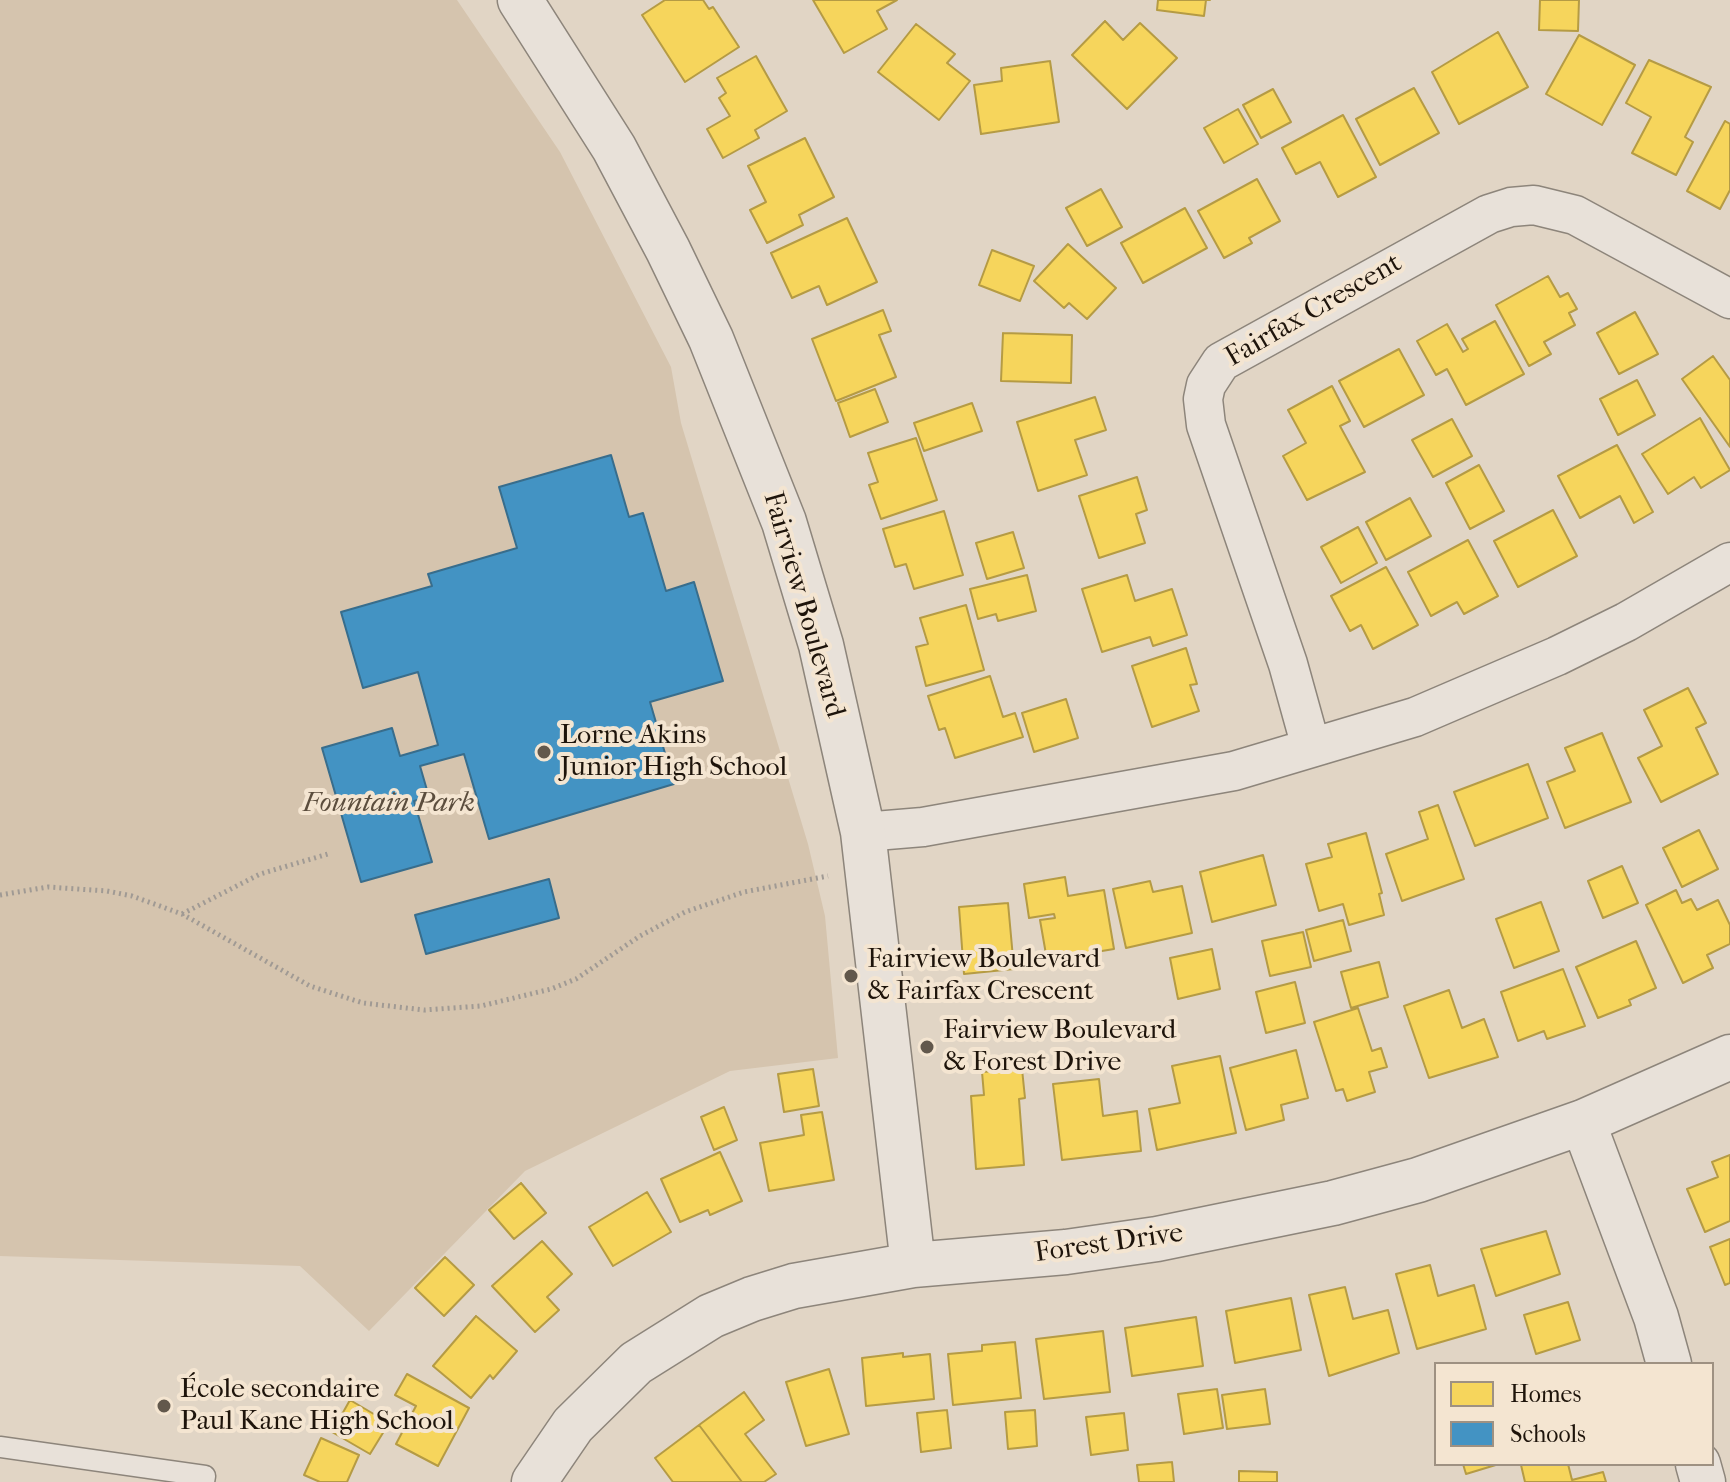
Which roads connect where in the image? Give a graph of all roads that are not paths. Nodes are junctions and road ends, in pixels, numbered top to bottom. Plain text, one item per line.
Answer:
1 (520, 0) edge
2 (1730, 299) edge
3 (1730, 562) edge
4 (1311, 747) junction
5 (863, 832) junction
6 (1730, 1057) edge
7 (1583, 1122) junction
8 (913, 1265) junction
9 (1668, 1362) edge
10 (0, 1447) edge
11 (204, 1482) edge
12 (534, 1482) edge

1 - 5 street, Fairview Boulevard
2 - 4 street, Fairfax Crescent
3 - 4 street
4 - 5 street
5 - 8 street, Fairview Boulevard
6 - 7 street, Forest Drive
7 - 8 street, Forest Drive
7 - 9 street
8 - 12 street, Forest Drive
10 - 11 lane

